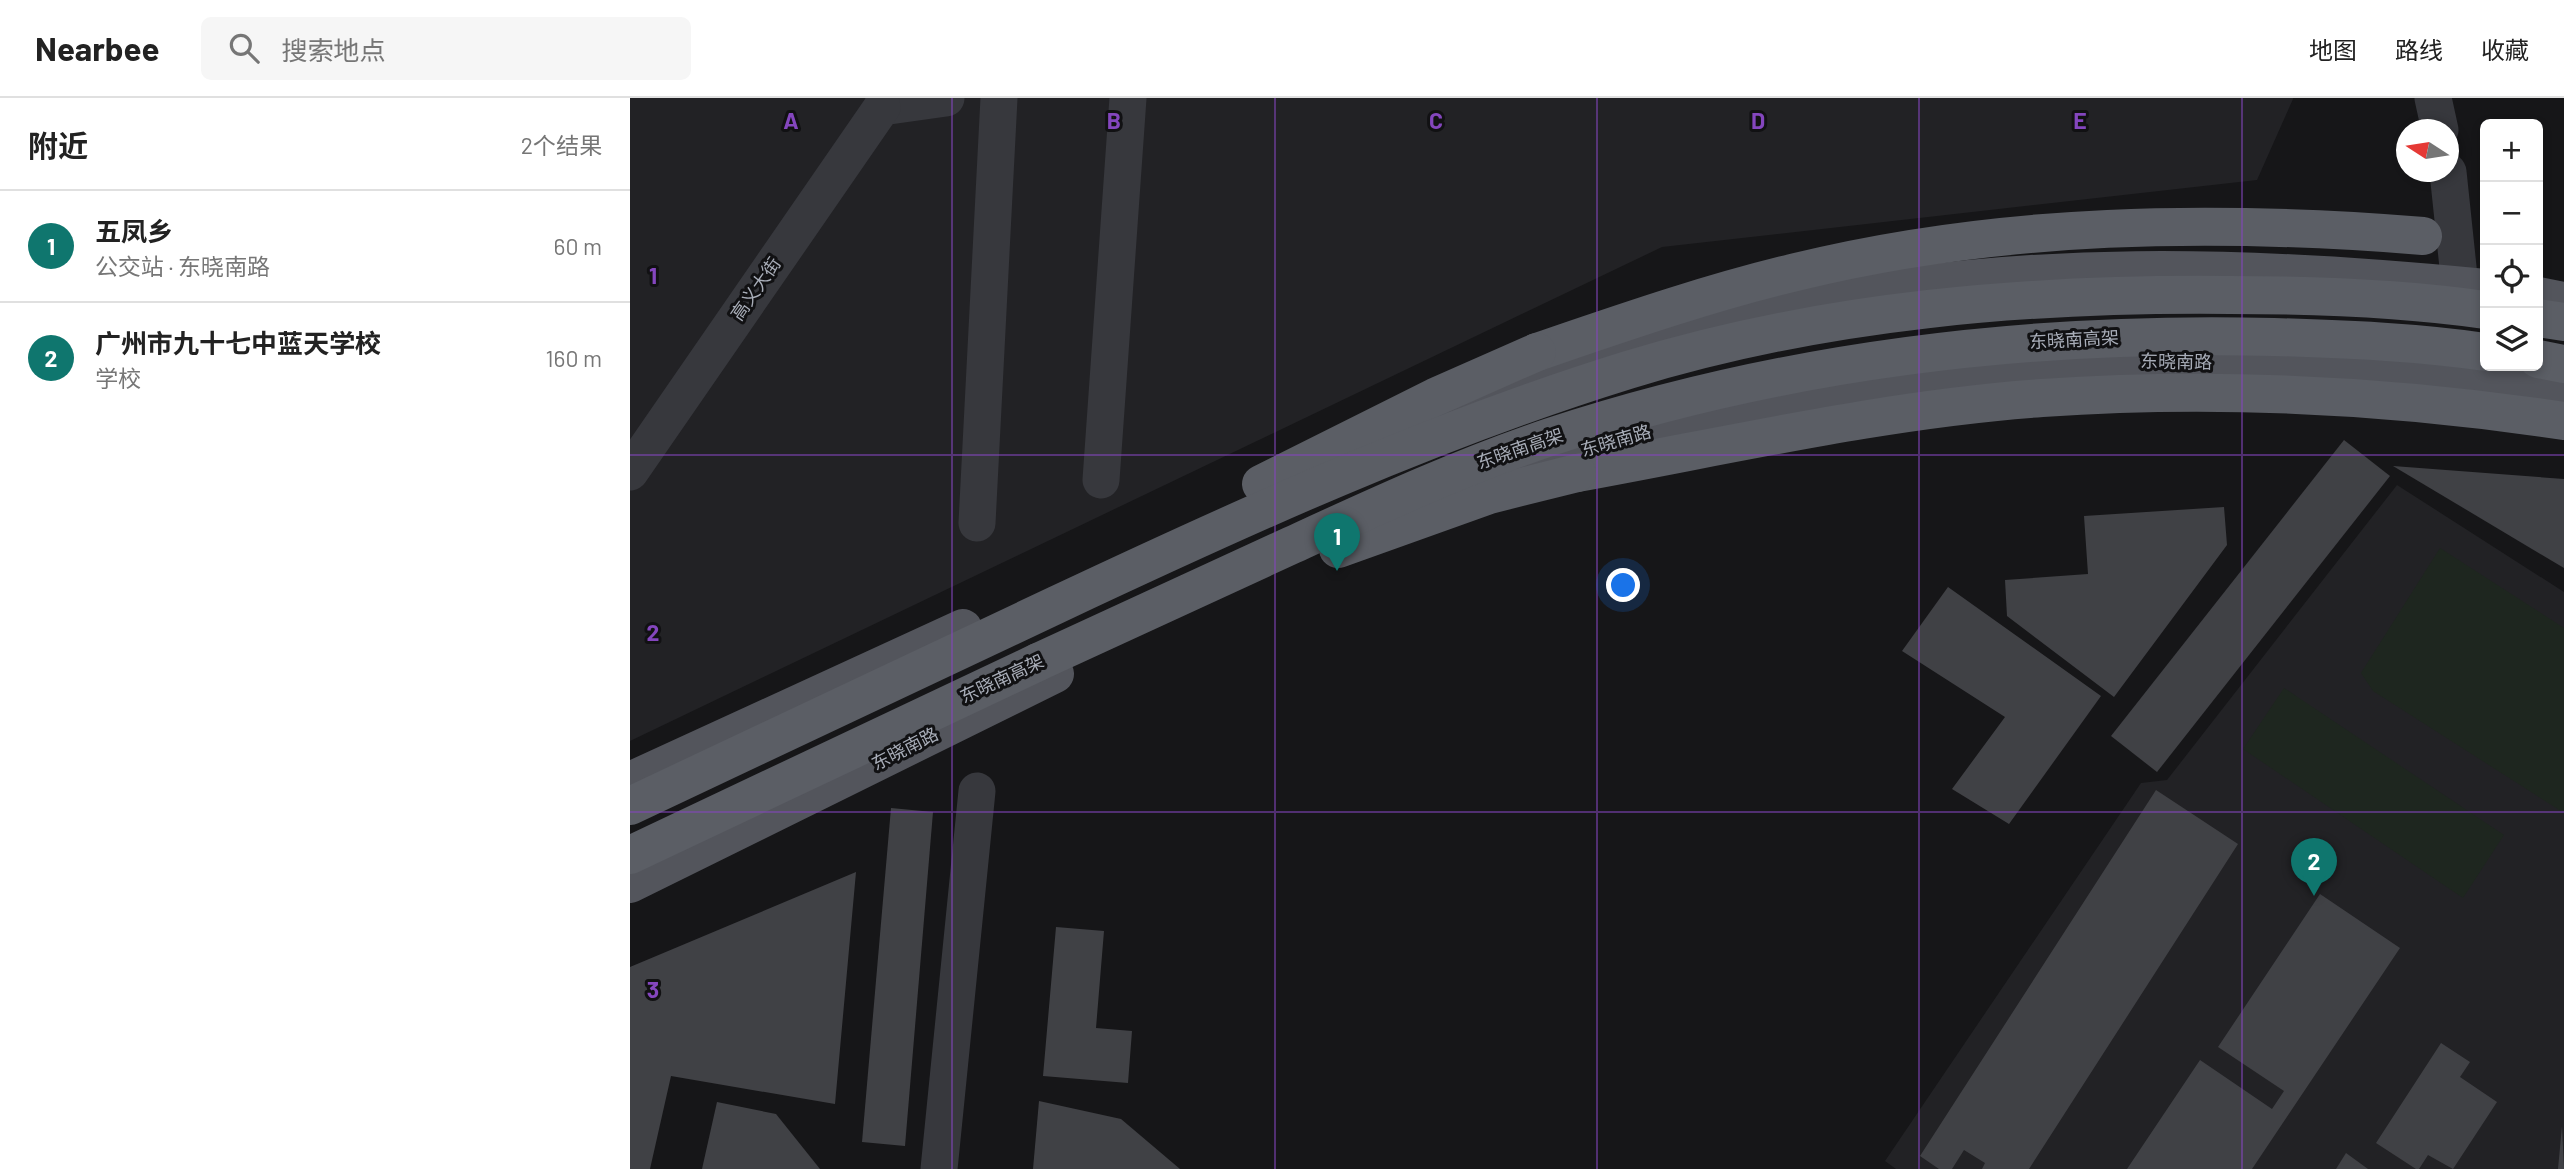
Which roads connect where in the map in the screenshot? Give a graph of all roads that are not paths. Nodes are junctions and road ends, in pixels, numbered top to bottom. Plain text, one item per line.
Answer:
1 (946, 98) edge
2 (999, 98) edge
3 (1128, 98) edge
4 (2433, 98) edge
5 (882, 102) edge
6 (2438, 119) edge
7 (2450, 182) edge
8 (2423, 236) dead end
9 (2477, 295) edge
10 (2543, 297) edge
11 (2564, 301) edge
12 (2543, 319) edge
13 (2564, 322) edge
14 (2480, 352) edge
15 (2543, 360) edge
16 (2564, 364) edge
17 (2564, 390) edge
18 (2564, 421) edge
19 (630, 472) edge
20 (1101, 480) dead end
21 (977, 523) dead end
22 (1038, 662) junction
23 (630, 781) edge
24 (977, 791) dead end
25 (630, 801) edge
26 (630, 806) edge
27 (630, 855) edge
28 (630, 884) edge
29 (939, 1169) edge

1 - 5 street
2 - 21 street
3 - 20 street
4 - 6 street
5 - 19 street, 高义大街
7 - 9 street
8 - 25 highway, bridge
9 - 23 main road
9 - 26 highway, bridge
10 - 11 main road
12 - 13 highway
14 - 22 highway, 东晓南高架, bridge
15 - 16 highway
17 - 28 main road, 东晓南路
18 - 22 highway, bridge
22 - 27 highway, 东晓南高架
24 - 29 street

